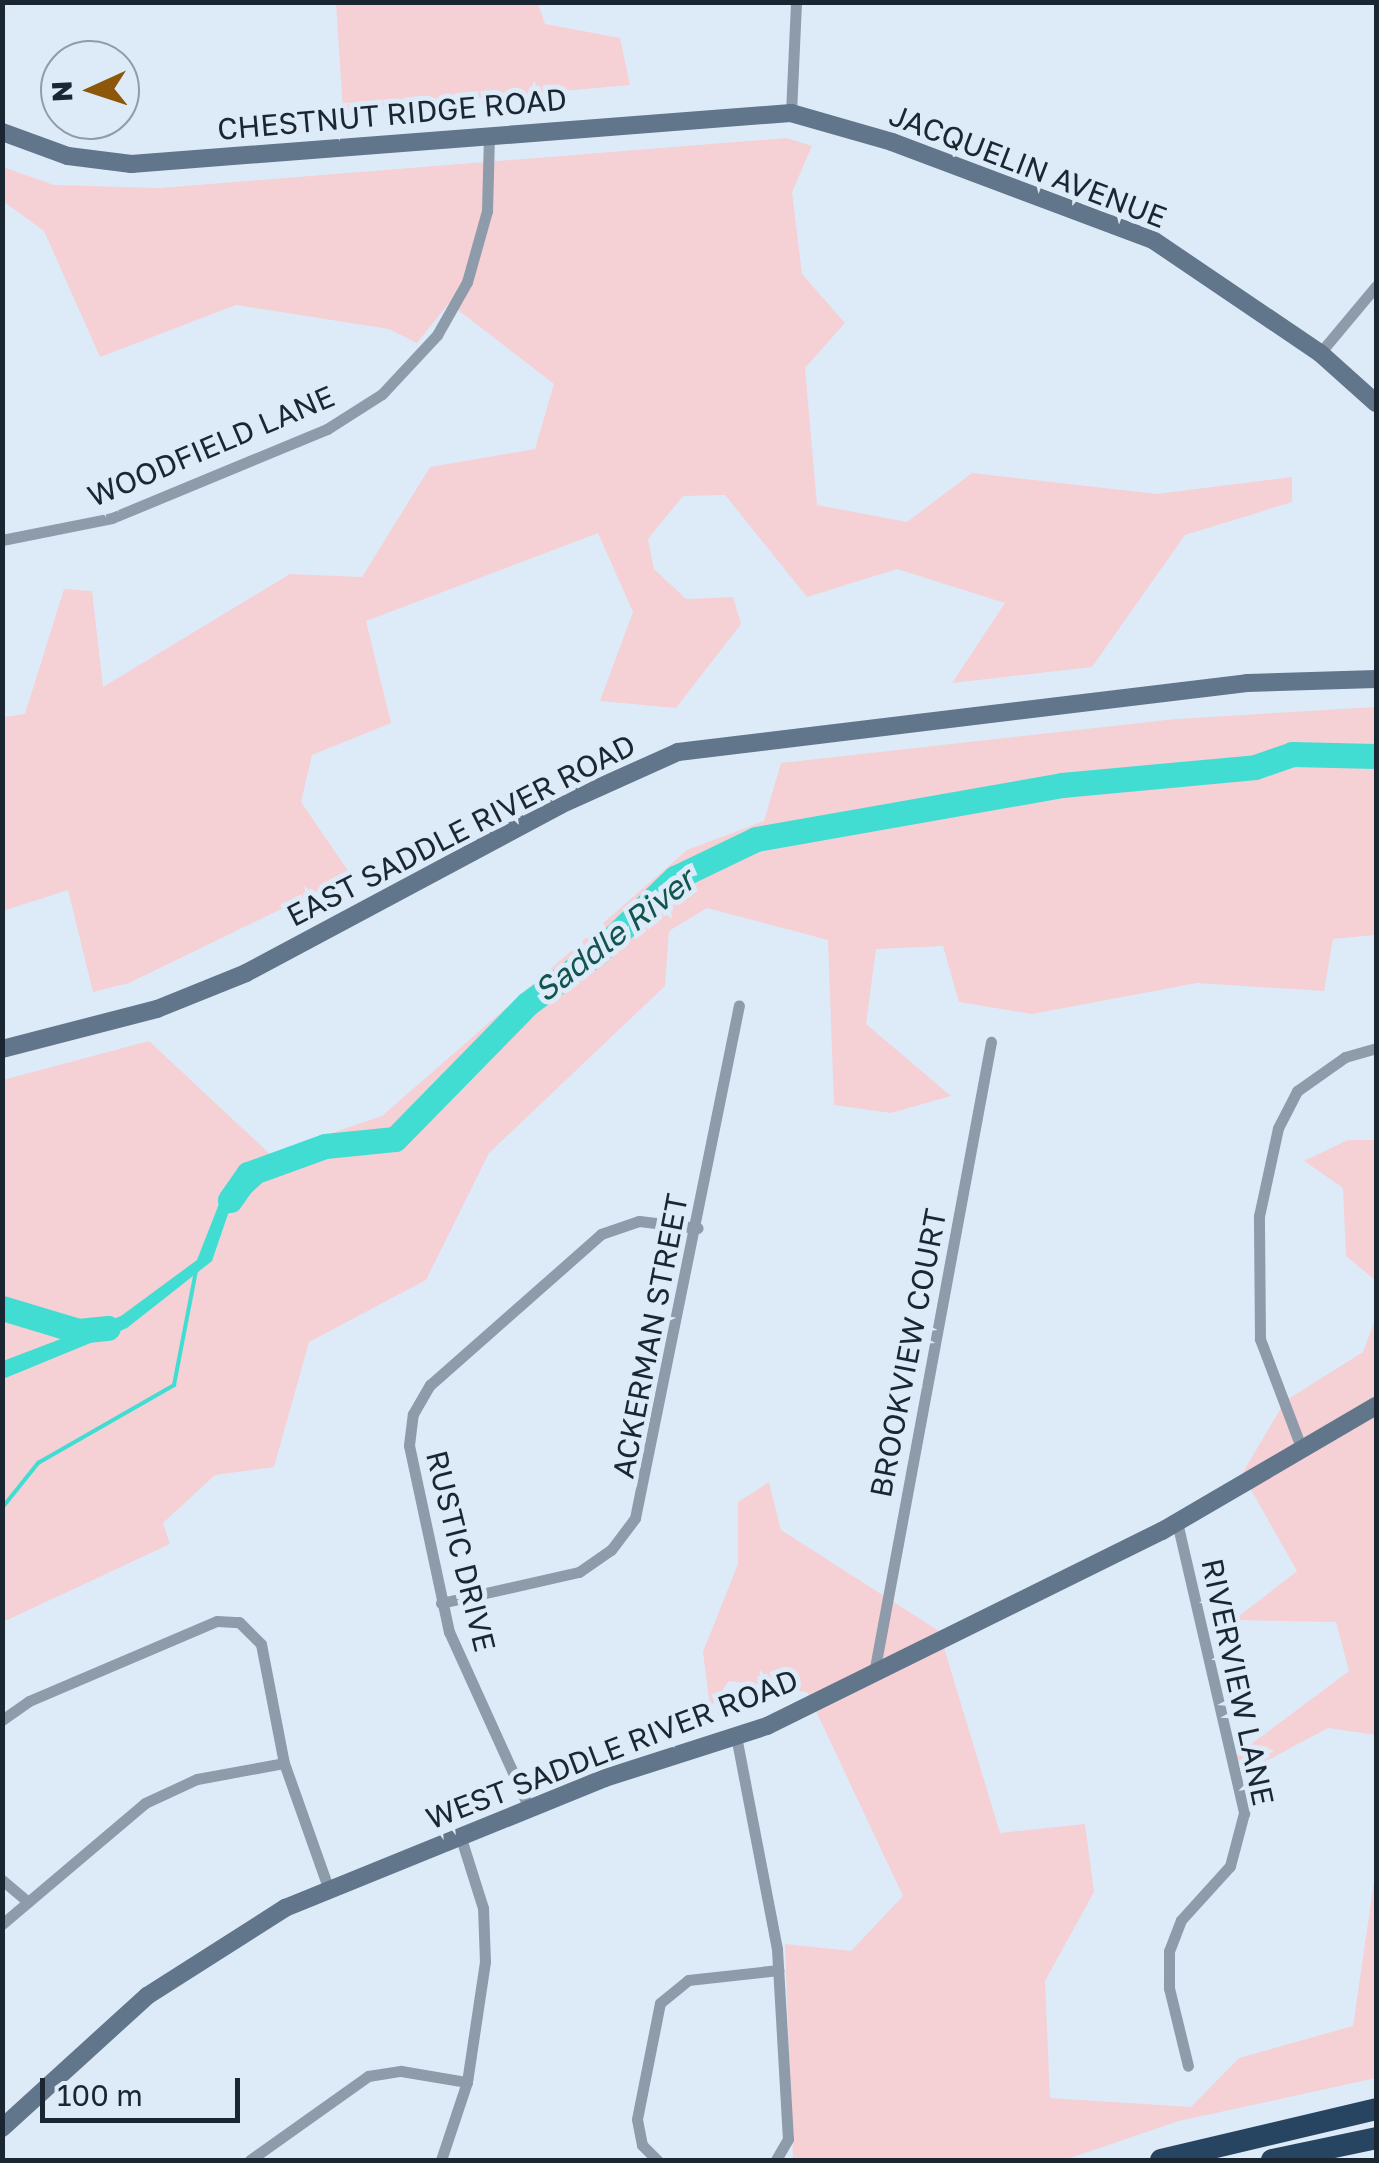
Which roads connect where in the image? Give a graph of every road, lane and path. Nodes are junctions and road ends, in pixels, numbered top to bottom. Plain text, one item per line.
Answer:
1 (796, 2) edge
2 (791, 113) junction
3 (2, 132) edge
4 (489, 133) junction
5 (1376, 286) edge
6 (1320, 353) junction
7 (1376, 403) edge
8 (2, 540) edge
9 (1376, 679) edge
10 (740, 1005) dead end
11 (992, 1042) dead end
12 (1376, 1048) edge
13 (2, 1049) edge
14 (698, 1228) junction
15 (1376, 1406) edge
16 (1301, 1446) junction
17 (1177, 1522) junction
18 (441, 1603) junction
19 (874, 1673) junction
20 (2, 1720) edge
21 (736, 1736) junction
22 (284, 1764) junction
23 (529, 1808) junction
24 (460, 1834) junction
25 (2, 1880) edge
26 (328, 1887) junction
27 (28, 1902) junction
28 (2, 1924) edge
29 (778, 1970) junction
30 (1188, 2066) dead end
31 (467, 2082) junction
32 (1376, 2109) edge
33 (2, 2128) edge
34 (1376, 2138) edge
35 (250, 2160) edge
36 (441, 2160) edge
37 (657, 2160) edge
38 (776, 2160) edge
39 (1161, 2160) edge
40 (1272, 2160) edge

1 - 2 street
2 - 4 street, CHESTNUT RIDGE ROAD
2 - 6 street, JACQUELIN AVENUE
3 - 4 street, CHESTNUT RIDGE ROAD
4 - 8 street, WOODFIELD LANE
5 - 6 street
6 - 7 street, JACQUELIN AVENUE
9 - 13 street, EAST SADDLE RIVER ROAD
10 - 14 street, ACKERMAN STREET
11 - 19 street, BROOKVIEW COURT
12 - 16 street
14 - 18 street, ACKERMAN STREET
14 - 18 street, RUSTIC DRIVE
15 - 16 street, WEST SADDLE RIVER ROAD
16 - 17 street, WEST SADDLE RIVER ROAD
17 - 19 street, WEST SADDLE RIVER ROAD
17 - 30 street, RIVERVIEW LANE
18 - 23 street, RUSTIC DRIVE
19 - 21 street, WEST SADDLE RIVER ROAD
20 - 22 street
21 - 23 street, WEST SADDLE RIVER ROAD
21 - 29 street
22 - 26 street
22 - 27 street
23 - 24 street, WEST SADDLE RIVER ROAD
24 - 26 street, WEST SADDLE RIVER ROAD
24 - 31 street
25 - 27 street
26 - 33 street, WEST SADDLE RIVER ROAD
27 - 28 street
29 - 37 street
29 - 38 street
31 - 35 street
31 - 36 street
32 - 39 highway
34 - 40 highway

